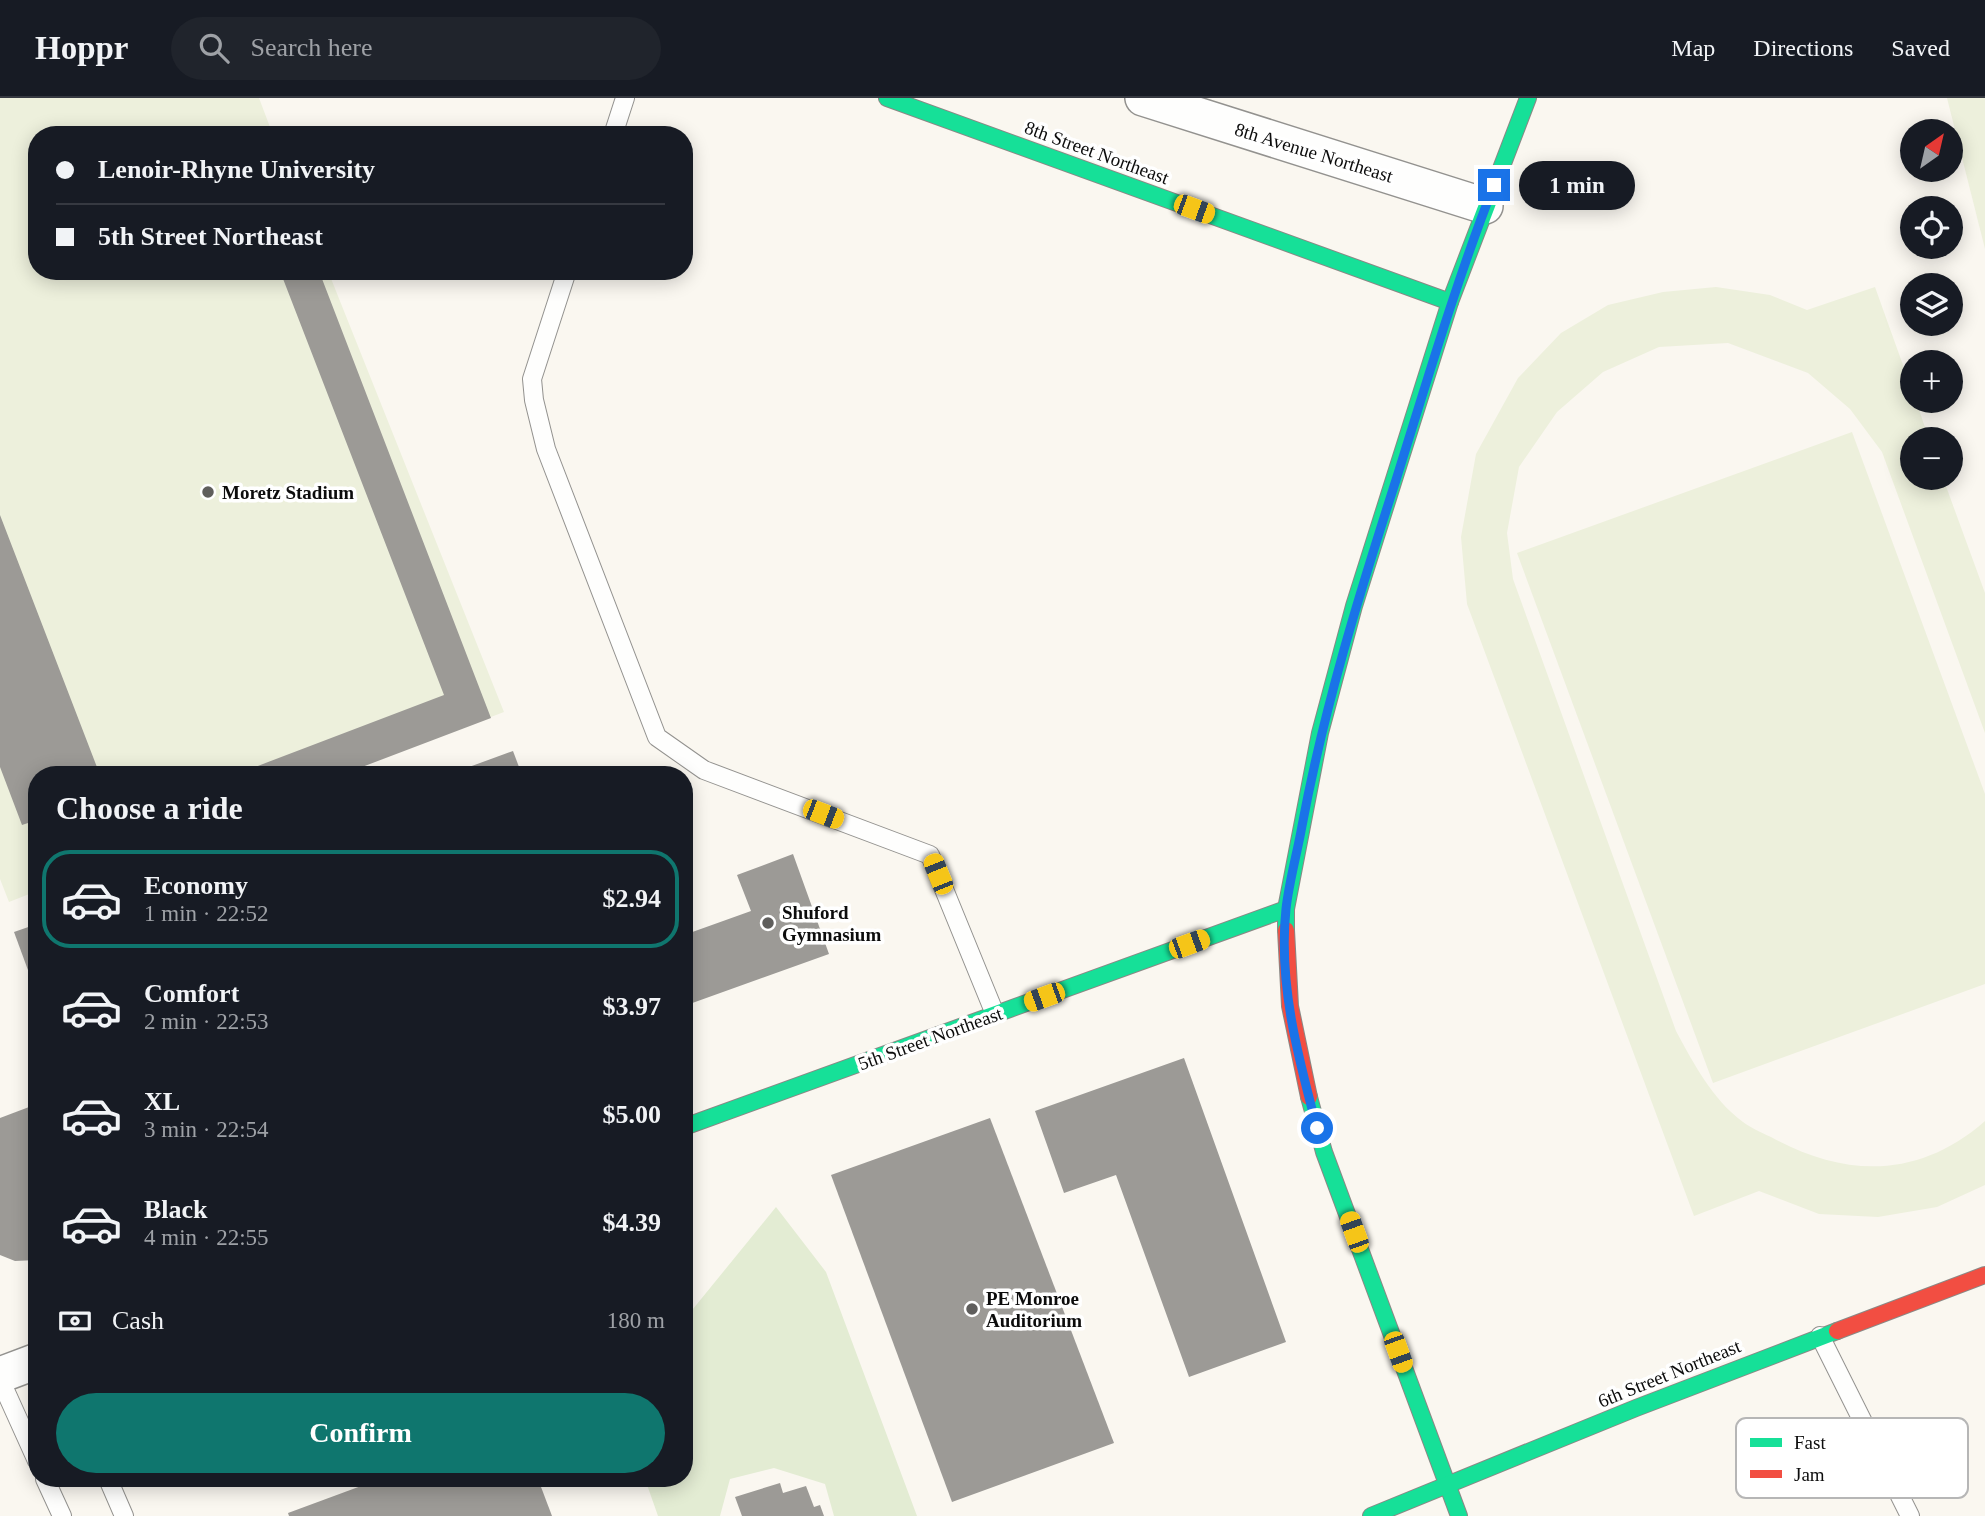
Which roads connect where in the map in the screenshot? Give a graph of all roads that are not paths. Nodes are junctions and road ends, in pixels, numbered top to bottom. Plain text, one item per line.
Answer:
1 (625, 98) edge
2 (887, 98) edge
3 (1143, 98) edge
4 (1528, 98) edge
5 (616, 126) edge
6 (1486, 206) junction
7 (564, 280) edge
8 (1450, 302) junction
9 (1286, 909) junction
10 (995, 1014) junction
11 (693, 1124) edge
12 (1985, 1275) edge
13 (1820, 1336) junction
14 (28, 1365) edge
15 (0, 1377) edge
16 (1861, 1418) edge
17 (28, 1441) edge
18 (1447, 1485) junction
19 (49, 1487) edge
20 (111, 1487) edge
21 (1901, 1498) edge
22 (62, 1516) edge
23 (124, 1516) edge
24 (1371, 1516) edge
25 (1459, 1516) edge
26 (1910, 1516) edge

1 - 5 lane
2 - 8 street, 8th Street Northeast
3 - 6 street, 8th Avenue Northeast
4 - 6 street
6 - 8 street
7 - 10 lane
8 - 9 street
9 - 10 street, 5th Street Northeast
9 - 18 street
10 - 11 street, 5th Street Northeast
12 - 13 street, 6th Street Northeast
13 - 16 lane
13 - 18 street, 6th Street Northeast
14 - 15 street
15 - 17 lane
18 - 24 street, 6th Street Northeast
18 - 25 street
19 - 22 lane
20 - 23 lane
21 - 26 lane

